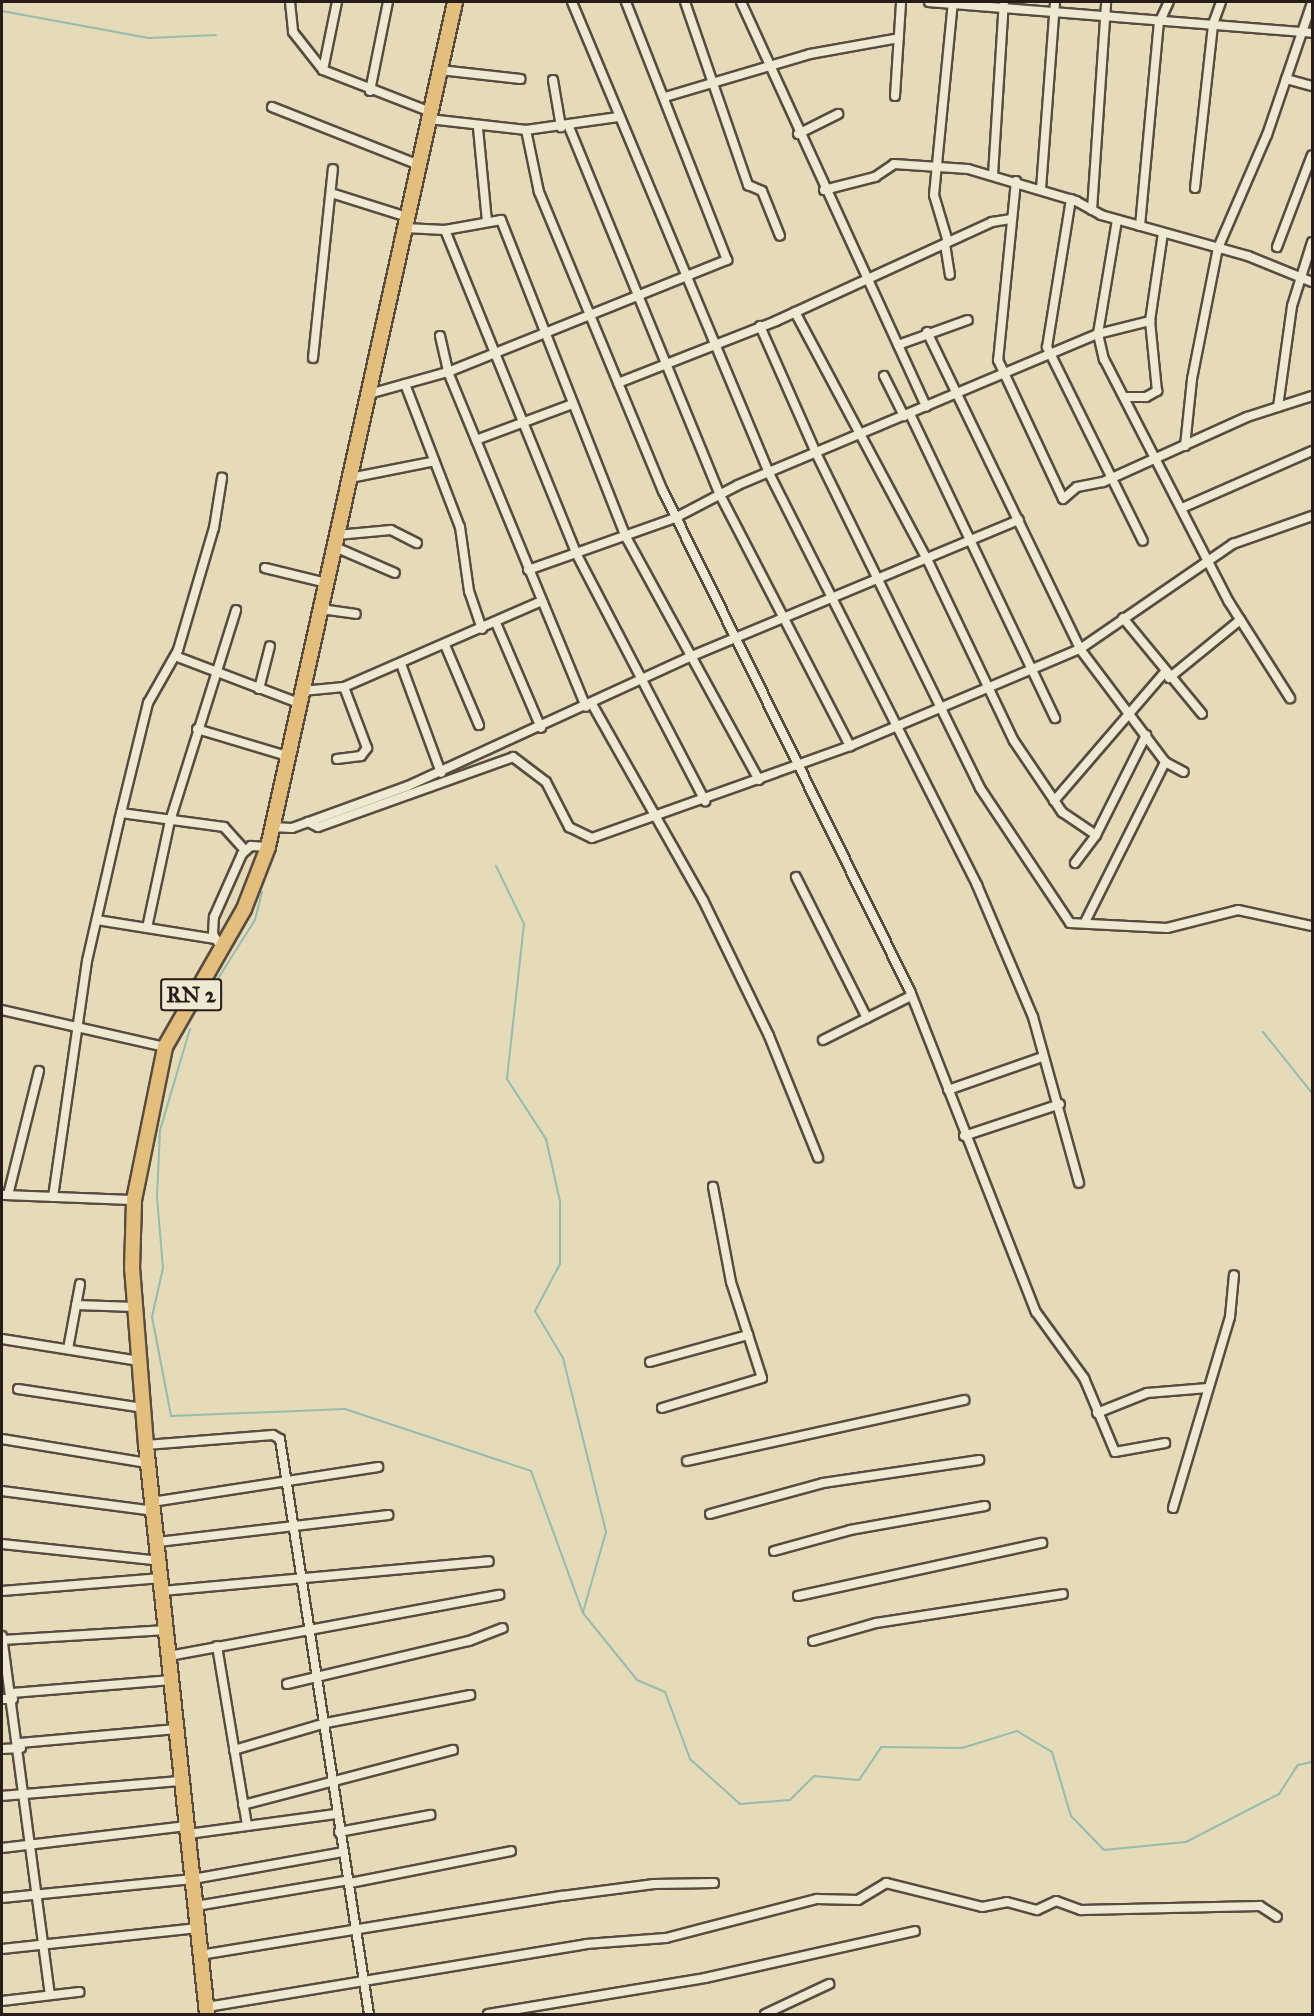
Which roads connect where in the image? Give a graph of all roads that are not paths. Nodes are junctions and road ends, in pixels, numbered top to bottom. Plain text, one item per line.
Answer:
1 (290, 2) edge
2 (337, 2) edge
3 (388, 2) edge
4 (455, 2) edge
5 (572, 2) edge
6 (626, 2) edge
7 (685, 2) edge
8 (741, 2) edge
9 (901, 2) edge
10 (929, 2) edge
11 (1055, 2) edge
12 (1106, 2) edge
13 (1168, 2) edge
14 (1221, 2) edge
15 (953, 3) edge
16 (1312, 3) edge
17 (1004, 5) edge
18 (1055, 14) junction
19 (1107, 17) junction
20 (1159, 23) junction
21 (1213, 24) junction
22 (1300, 30) junction
23 (1312, 33) edge
24 (899, 38) junction
25 (769, 66) junction
26 (323, 70) junction
27 (440, 70) junction
28 (520, 79) dead end
29 (1286, 79) junction
30 (553, 80) dead end
31 (711, 82) junction
32 (1312, 86) edge
33 (370, 91) junction
34 (895, 96) dead end
35 (665, 97) junction
36 (272, 107) dead end
37 (838, 114) dead end
38 (430, 116) junction
39 (618, 117) junction
40 (565, 127) junction
41 (478, 128) junction
42 (526, 130) junction
43 (798, 134) junction
44 (1312, 155) edge
45 (419, 165) junction
46 (937, 167) junction
47 (333, 169) dead end
48 (993, 175) junction
49 (1016, 181) junction
50 (1195, 188) dead end
51 (1041, 189) junction
52 (824, 190) junction
53 (331, 193) junction
54 (1071, 200) junction
55 (1092, 210) junction
56 (1012, 219) junction
57 (487, 220) junction
58 (1117, 220) junction
59 (406, 223) junction
60 (1140, 226) junction
61 (445, 230) junction
62 (1163, 233) junction
63 (780, 236) dead end
64 (1312, 242) edge
65 (946, 243) junction
66 (1277, 247) dead end
67 (1218, 248) junction
68 (682, 275) junction
69 (950, 275) dead end
70 (1301, 276) junction
71 (865, 278) junction
72 (1312, 282) edge
73 (636, 296) junction
74 (795, 312) junction
75 (591, 316) junction
76 (968, 320) dead end
77 (1150, 321) junction
78 (760, 326) junction
79 (927, 332) junction
80 (1098, 334) junction
81 (542, 335) junction
82 (440, 336) dead end
83 (712, 345) junction
84 (898, 345) junction
85 (498, 353) junction
86 (1050, 356) junction
87 (313, 358) dead end
88 (664, 364) junction
89 (448, 372) junction
90 (1001, 373) junction
91 (884, 376) dead end
92 (618, 383) junction
93 (405, 384) junction
94 (369, 394) junction
95 (956, 395) junction
96 (1312, 396) edge
97 (1124, 397) junction
98 (573, 404) junction
99 (926, 407) junction
100 (1278, 407) junction
101 (907, 415) junction
102 (524, 423) junction
103 (859, 435) junction
104 (476, 440) junction
105 (1185, 446) junction
106 (1312, 451) edge
107 (816, 453) junction
108 (1158, 460) junction
109 (431, 462) junction
110 (768, 473) junction
111 (222, 477) dead end
112 (350, 478) junction
113 (1109, 479) junction
114 (720, 495) junction
115 (1182, 508) junction
116 (1312, 516) edge
117 (675, 518) junction
118 (1019, 520) junction
119 (626, 537) junction
120 (336, 541) junction
121 (975, 541) junction
122 (1143, 541) dead end
123 (417, 543) dead end
124 (576, 553) junction
125 (1207, 560) junction
126 (928, 561) junction
127 (265, 568) dead end
128 (528, 570) junction
129 (395, 573) dead end
130 (879, 582) junction
131 (327, 583) junction
132 (542, 601) junction
133 (831, 601) junction
134 (321, 609) junction
135 (236, 610) dead end
136 (356, 614) dead end
137 (1123, 618) junction
138 (784, 619) junction
139 (1240, 620) junction
140 (496, 623) junction
141 (482, 629) junction
142 (739, 637) junction
143 (445, 645) junction
144 (270, 646) dead end
145 (1080, 649) junction
146 (175, 656) junction
147 (692, 656) junction
148 (401, 664) junction
149 (1029, 667) junction
150 (216, 675) junction
151 (1166, 675) junction
152 (644, 679) junction
153 (988, 684) junction
154 (344, 687) junction
155 (259, 689) junction
156 (301, 697) junction
157 (1290, 698) dead end
158 (589, 705) junction
159 (941, 705) junction
160 (1126, 711) junction
161 (1202, 714) dead end
162 (1055, 718) dead end
163 (478, 724) dead end
164 (894, 726) junction
165 (541, 728) junction
166 (197, 729) junction
167 (1146, 735) junction
168 (850, 746) junction
169 (287, 756) junction
170 (336, 759) dead end
171 (1165, 762) junction
172 (798, 765) junction
173 (1184, 772) dead end
174 (441, 773) junction
175 (759, 780) junction
176 (410, 790) junction
177 (705, 801) junction
178 (1054, 801) junction
179 (121, 813) junction
180 (655, 814) junction
181 (170, 821) junction
182 (272, 827) junction
183 (1096, 835) junction
184 (268, 847) junction
185 (245, 850) junction
186 (1075, 863) dead end
187 (796, 877) dead end
188 (96, 920) junction
189 (1086, 920) junction
190 (1312, 926) edge
191 (147, 928) junction
192 (218, 943) junction
193 (911, 996) junction
194 (2, 1010) edge
195 (867, 1018) junction
196 (77, 1030) junction
197 (823, 1040) dead end
198 (165, 1047) junction
199 (1042, 1057) junction
200 (39, 1071) dead end
201 (948, 1090) junction
202 (1060, 1104) junction
203 (964, 1136) junction
204 (818, 1156) dead end
205 (1079, 1183) dead end
206 (713, 1187) dead end
207 (5, 1195) edge
208 (53, 1197) junction
209 (134, 1200) junction
210 (1234, 1275) dead end
211 (80, 1284) dead end
212 (76, 1305) junction
213 (135, 1307) junction
214 (748, 1335) junction
215 (2, 1339) edge
216 (68, 1349) junction
217 (139, 1361) junction
218 (650, 1362) dead end
219 (1208, 1388) junction
220 (18, 1389) dead end
221 (964, 1400) dead end
222 (143, 1408) junction
223 (662, 1408) dead end
224 (1097, 1413) junction
225 (2, 1438) edge
226 (1165, 1443) dead end
227 (146, 1445) junction
228 (979, 1460) dead end
229 (687, 1461) dead end
230 (147, 1463) junction
231 (378, 1467) dead end
232 (290, 1482) junction
233 (2, 1491) edge
234 (985, 1506) dead end
235 (153, 1507) junction
236 (1173, 1508) dead end
237 (710, 1514) dead end
238 (388, 1515) dead end
239 (297, 1526) junction
240 (158, 1542) junction
241 (2, 1544) edge
242 (1042, 1544) dead end
243 (774, 1551) dead end
244 (160, 1561) junction
245 (489, 1561) dead end
246 (304, 1579) junction
247 (162, 1585) junction
248 (2, 1591) edge
249 (1063, 1594) dead end
250 (499, 1595) dead end
251 (798, 1596) dead end
252 (312, 1628) junction
253 (502, 1628) dead end
254 (167, 1630) junction
255 (2, 1639) edge
256 (813, 1641) dead end
257 (217, 1646) junction
258 (169, 1656) junction
259 (320, 1677) junction
260 (171, 1680) junction
261 (287, 1684) dead end
262 (471, 1695) dead end
263 (12, 1696) junction
264 (2, 1699) edge
265 (326, 1723) junction
266 (176, 1730) junction
267 (20, 1746) junction
268 (2, 1749) edge
269 (234, 1750) junction
270 (453, 1750) dead end
271 (181, 1781) junction
272 (332, 1782) junction
273 (25, 1794) junction
274 (2, 1796) edge
275 (243, 1805) junction
276 (336, 1814) junction
277 (430, 1815) dead end
278 (247, 1826) junction
279 (188, 1830) junction
280 (339, 1832) junction
281 (33, 1844) junction
282 (2, 1848) edge
283 (511, 1851) dead end
284 (343, 1852) junction
285 (193, 1879) junction
286 (349, 1881) junction
287 (714, 1883) dead end
288 (37, 1894) junction
289 (2, 1898) edge
290 (196, 1906) junction
291 (1277, 1917) dead end
292 (198, 1928) junction
293 (357, 1930) junction
294 (915, 1931) dead end
295 (44, 1945) junction
296 (2, 1949) edge
297 (200, 1955) junction
298 (364, 1983) junction
299 (829, 1984) dead end
300 (79, 1992) dead end
301 (50, 1995) junction
302 (2, 2001) edge
303 (207, 2011) edge
304 (369, 2014) edge
305 (488, 2014) edge
306 (765, 2014) edge

1 - 26 street
2 - 26 street
3 - 33 street
4 - 27 highway, RN 2
5 - 39 street
6 - 35 street
7 - 31 street
8 - 25 street
9 - 24 street
10 - 15 street
11 - 18 street
12 - 19 street
13 - 20 street
14 - 21 street
15 - 17 street
15 - 46 street
16 - 22 street
17 - 18 street
17 - 48 street
18 - 19 street
18 - 51 street
19 - 20 street
19 - 55 street
20 - 21 street
20 - 60 street
21 - 22 street
21 - 50 street
22 - 23 street
22 - 29 street
24 - 25 street
24 - 34 street
25 - 31 street
25 - 43 street
26 - 33 street
27 - 28 street
27 - 38 highway, RN 2
29 - 32 street
29 - 67 street
30 - 40 street
31 - 35 street
31 - 63 street
33 - 38 street
35 - 68 street
36 - 45 street
37 - 43 street
38 - 41 street
38 - 45 highway, RN 2
39 - 40 street
39 - 68 street
40 - 42 street
40 - 73 street
41 - 42 street
41 - 57 street
42 - 75 street
43 - 52 street
44 - 66 street
45 - 59 highway, RN 2
46 - 48 street
46 - 52 street
46 - 65 street
47 - 53 street
48 - 49 street
49 - 51 street
49 - 56 street
51 - 54 street
52 - 71 street
53 - 59 street
53 - 87 street
54 - 55 street
54 - 86 street
55 - 58 street
56 - 65 street
56 - 90 street
57 - 61 street
57 - 81 street
58 - 60 street
58 - 80 street
59 - 61 street
59 - 94 highway, RN 2
60 - 62 street
61 - 85 street
62 - 67 street
62 - 77 street
64 - 70 street
65 - 69 street
65 - 71 street
67 - 70 street
67 - 105 street
68 - 73 street
68 - 83 street
70 - 72 street
70 - 100 street
71 - 74 street
71 - 84 street
73 - 75 street
73 - 88 street
74 - 78 street
74 - 103 street
75 - 81 street
75 - 92 street
76 - 79 street
77 - 80 street
77 - 97 street
78 - 83 street
78 - 107 street
79 - 84 street
79 - 95 street
80 - 86 street
80 - 97 street
81 - 85 street
81 - 98 street
82 - 89 street
83 - 88 street
83 - 110 street
84 - 99 street
85 - 89 street
85 - 102 street
86 - 90 street
86 - 113 street
88 - 92 street
88 - 114 street
89 - 93 street
89 - 104 street
90 - 95 street
90 - 113 street
91 - 101 street
92 - 117 street
93 - 94 street
93 - 109 street
94 - 112 highway, RN 2
95 - 99 street
95 - 118 street
96 - 100 street
97 - 108 street
98 - 102 street
98 - 119 street
99 - 101 street
100 - 105 street
101 - 103 street
101 - 121 street
102 - 104 street
102 - 124 street
103 - 107 street
103 - 126 street
104 - 128 street
105 - 108 street
106 - 115 street
107 - 110 street
107 - 130 street
108 - 113 street
108 - 115 street
109 - 112 street
109 - 141 street
110 - 114 street
110 - 133 street
111 - 146 street
112 - 120 highway, RN 2
113 - 122 street
114 - 117 street
114 - 138 street
115 - 125 street
116 - 125 street
117 - 119 street
117 - 142 street
118 - 121 street
118 - 145 street
119 - 124 street
119 - 147 street
120 - 123 street
120 - 129 street
120 - 131 highway, RN 2
121 - 126 street
121 - 149 street
124 - 128 street
124 - 152 street
125 - 137 street
125 - 139 street
126 - 130 street
126 - 153 street
127 - 131 street
128 - 132 street
130 - 133 street
130 - 159 street
131 - 134 highway, RN 2
132 - 140 street
132 - 158 street
133 - 138 street
133 - 164 street
134 - 136 street
134 - 156 highway, RN 2
135 - 150 street
137 - 145 street
137 - 151 street
138 - 142 street
138 - 168 street
139 - 151 street
139 - 157 street
140 - 141 street
140 - 165 street
141 - 143 street
142 - 147 street
142 - 172 street
143 - 148 street
143 - 163 street
144 - 155 street
145 - 149 street
145 - 160 street
146 - 150 street
146 - 179 street
147 - 152 street
147 - 175 street
148 - 154 street
148 - 174 street
149 - 153 street
149 - 162 street
150 - 155 street
150 - 166 street
151 - 160 street
151 - 161 street
152 - 158 street
152 - 177 street
153 - 159 street
153 - 178 street
154 - 156 street
154 - 170 street
155 - 156 street
156 - 169 highway, RN 2
158 - 165 street
158 - 180 street
159 - 164 street
159 - 189 street
160 - 167 street
160 - 178 street
164 - 168 street
164 - 199 street
165 - 174 street
166 - 169 street
166 - 181 street
167 - 171 street
167 - 183 street
168 - 172 street
169 - 182 highway, RN 2
171 - 173 street
171 - 189 street
172 - 175 street
172 - 193 street
174 - 176 street
175 - 177 street
176 - 180 street
176 - 182 street
177 - 180 street
178 - 183 street
179 - 181 street
179 - 188 street
180 - 204 street
181 - 185 street
181 - 191 street
182 - 184 highway, RN 2
183 - 186 street
184 - 185 street
184 - 192 highway, RN 2
185 - 192 street
187 - 195 street
188 - 191 street
188 - 196 street
189 - 190 street
191 - 192 street
192 - 198 highway, RN 2
193 - 195 street
193 - 201 street
194 - 196 street
195 - 197 street
196 - 198 street
196 - 208 street
198 - 209 highway, RN 2
199 - 201 street
199 - 202 street
200 - 207 street
201 - 203 street
202 - 203 street
202 - 205 street
203 - 224 street
206 - 214 street
207 - 208 street
208 - 209 street
209 - 213 highway, RN 2
210 - 219 street
211 - 212 street
212 - 213 street
212 - 216 street
213 - 217 highway, RN 2
214 - 218 street
214 - 223 street
215 - 216 street
216 - 217 street
217 - 222 highway, RN 2
219 - 224 street
219 - 236 street
220 - 222 street
221 - 229 street
222 - 227 highway, RN 2
224 - 226 street
225 - 230 street
227 - 230 highway, RN 2
227 - 232 street
228 - 237 street
230 - 235 highway, RN 2
231 - 232 street
232 - 235 street
232 - 239 street
233 - 235 street
234 - 243 street
235 - 240 highway, RN 2
238 - 239 street
239 - 240 street
239 - 246 street
240 - 244 highway, RN 2
241 - 244 street
242 - 251 street
244 - 247 highway, RN 2
245 - 246 street
246 - 247 street
246 - 252 street
247 - 248 street
247 - 254 highway, RN 2
249 - 256 street
250 - 252 street
252 - 257 street
252 - 259 street
253 - 259 street
254 - 255 street
254 - 258 highway, RN 2
255 - 263 street
257 - 258 street
257 - 269 street
258 - 260 highway, RN 2
259 - 261 street
259 - 265 street
260 - 263 street
260 - 266 highway, RN 2
262 - 265 street
263 - 264 street
263 - 267 street
265 - 269 street
265 - 272 street
266 - 267 street
266 - 271 highway, RN 2
267 - 268 street
267 - 273 street
269 - 275 street
270 - 272 street
271 - 273 street
271 - 279 highway, RN 2
272 - 275 street
272 - 276 street
273 - 274 street
273 - 281 street
275 - 278 street
276 - 278 street
276 - 280 street
277 - 280 street
278 - 279 street
279 - 281 street
279 - 285 highway, RN 2
280 - 284 street
281 - 282 street
281 - 288 street
283 - 286 street
284 - 285 street
284 - 286 street
285 - 288 street
285 - 290 highway, RN 2
286 - 290 street
286 - 293 street
287 - 293 street
288 - 289 street
288 - 295 street
290 - 292 highway, RN 2
291 - 298 street
292 - 295 street
292 - 297 highway, RN 2
293 - 297 street
293 - 298 street
294 - 305 street
295 - 296 street
295 - 301 street
297 - 303 highway, RN 2
298 - 303 street
298 - 304 street
299 - 306 street
300 - 301 street
301 - 302 street

